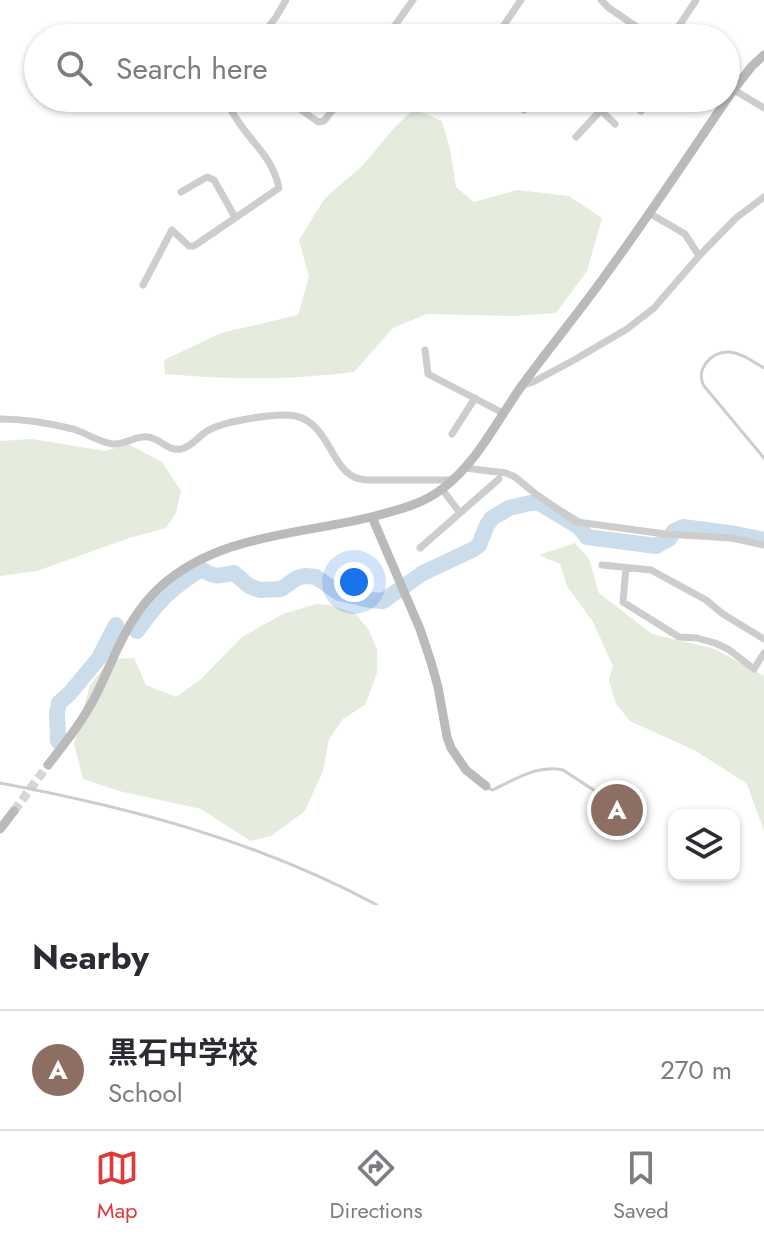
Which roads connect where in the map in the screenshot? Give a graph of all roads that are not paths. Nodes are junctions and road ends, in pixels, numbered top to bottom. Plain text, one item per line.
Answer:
1 (286, 0) edge
2 (413, 0) edge
3 (521, 0) edge
4 (601, 0) edge
5 (696, 0) edge
6 (271, 24) edge
7 (396, 24) edge
8 (505, 24) edge
9 (632, 24) edge
10 (680, 24) edge
11 (764, 55) edge
12 (740, 77) edge
13 (740, 93) edge
14 (764, 108) edge
15 (232, 112) edge
16 (304, 112) edge
17 (331, 112) edge
18 (599, 112) edge
19 (603, 112) edge
20 (714, 112) edge
21 (615, 124) dead end
22 (576, 137) dead end
23 (181, 192) dead end
24 (764, 197) edge
25 (649, 213) junction
26 (235, 217) junction
27 (699, 256) junction
28 (143, 285) dead end
29 (425, 350) dead end
30 (764, 368) edge
31 (522, 385) junction
32 (475, 398) junction
33 (503, 413) junction
34 (0, 419) edge
35 (452, 434) dead end
36 (764, 458) edge
37 (465, 468) junction
38 (499, 479) dead end
39 (454, 480) junction
40 (442, 489) junction
41 (460, 513) junction
42 (372, 517) junction
43 (764, 545) edge
44 (420, 548) dead end
45 (602, 565) dead end
46 (626, 568) junction
47 (764, 639) edge
48 (764, 653) edge
49 (48, 765) tunnel mouth
50 (0, 783) edge
51 (486, 786) joint
52 (14, 811) tunnel mouth
53 (635, 817) dead end
54 (0, 829) edge
55 (377, 905) edge

1 - 6 street
2 - 7 street
3 - 8 street
4 - 9 street
5 - 10 street
11 - 12 street
13 - 14 street
15 - 26 street
16 - 17 street
18 - 22 street
19 - 21 street
20 - 25 street
23 - 26 street
24 - 27 street
25 - 27 street
25 - 31 street
26 - 28 street
27 - 31 street
29 - 32 street
30 - 36 lane
31 - 33 street
32 - 33 street
32 - 35 street
33 - 37 street
34 - 39 street
37 - 39 street
37 - 43 street
38 - 41 street
39 - 40 street
40 - 41 street
40 - 42 street
41 - 44 street
42 - 49 street
42 - 51 street
45 - 46 street
46 - 47 street
46 - 48 street
50 - 55 lane
51 - 53 lane
52 - 54 street

